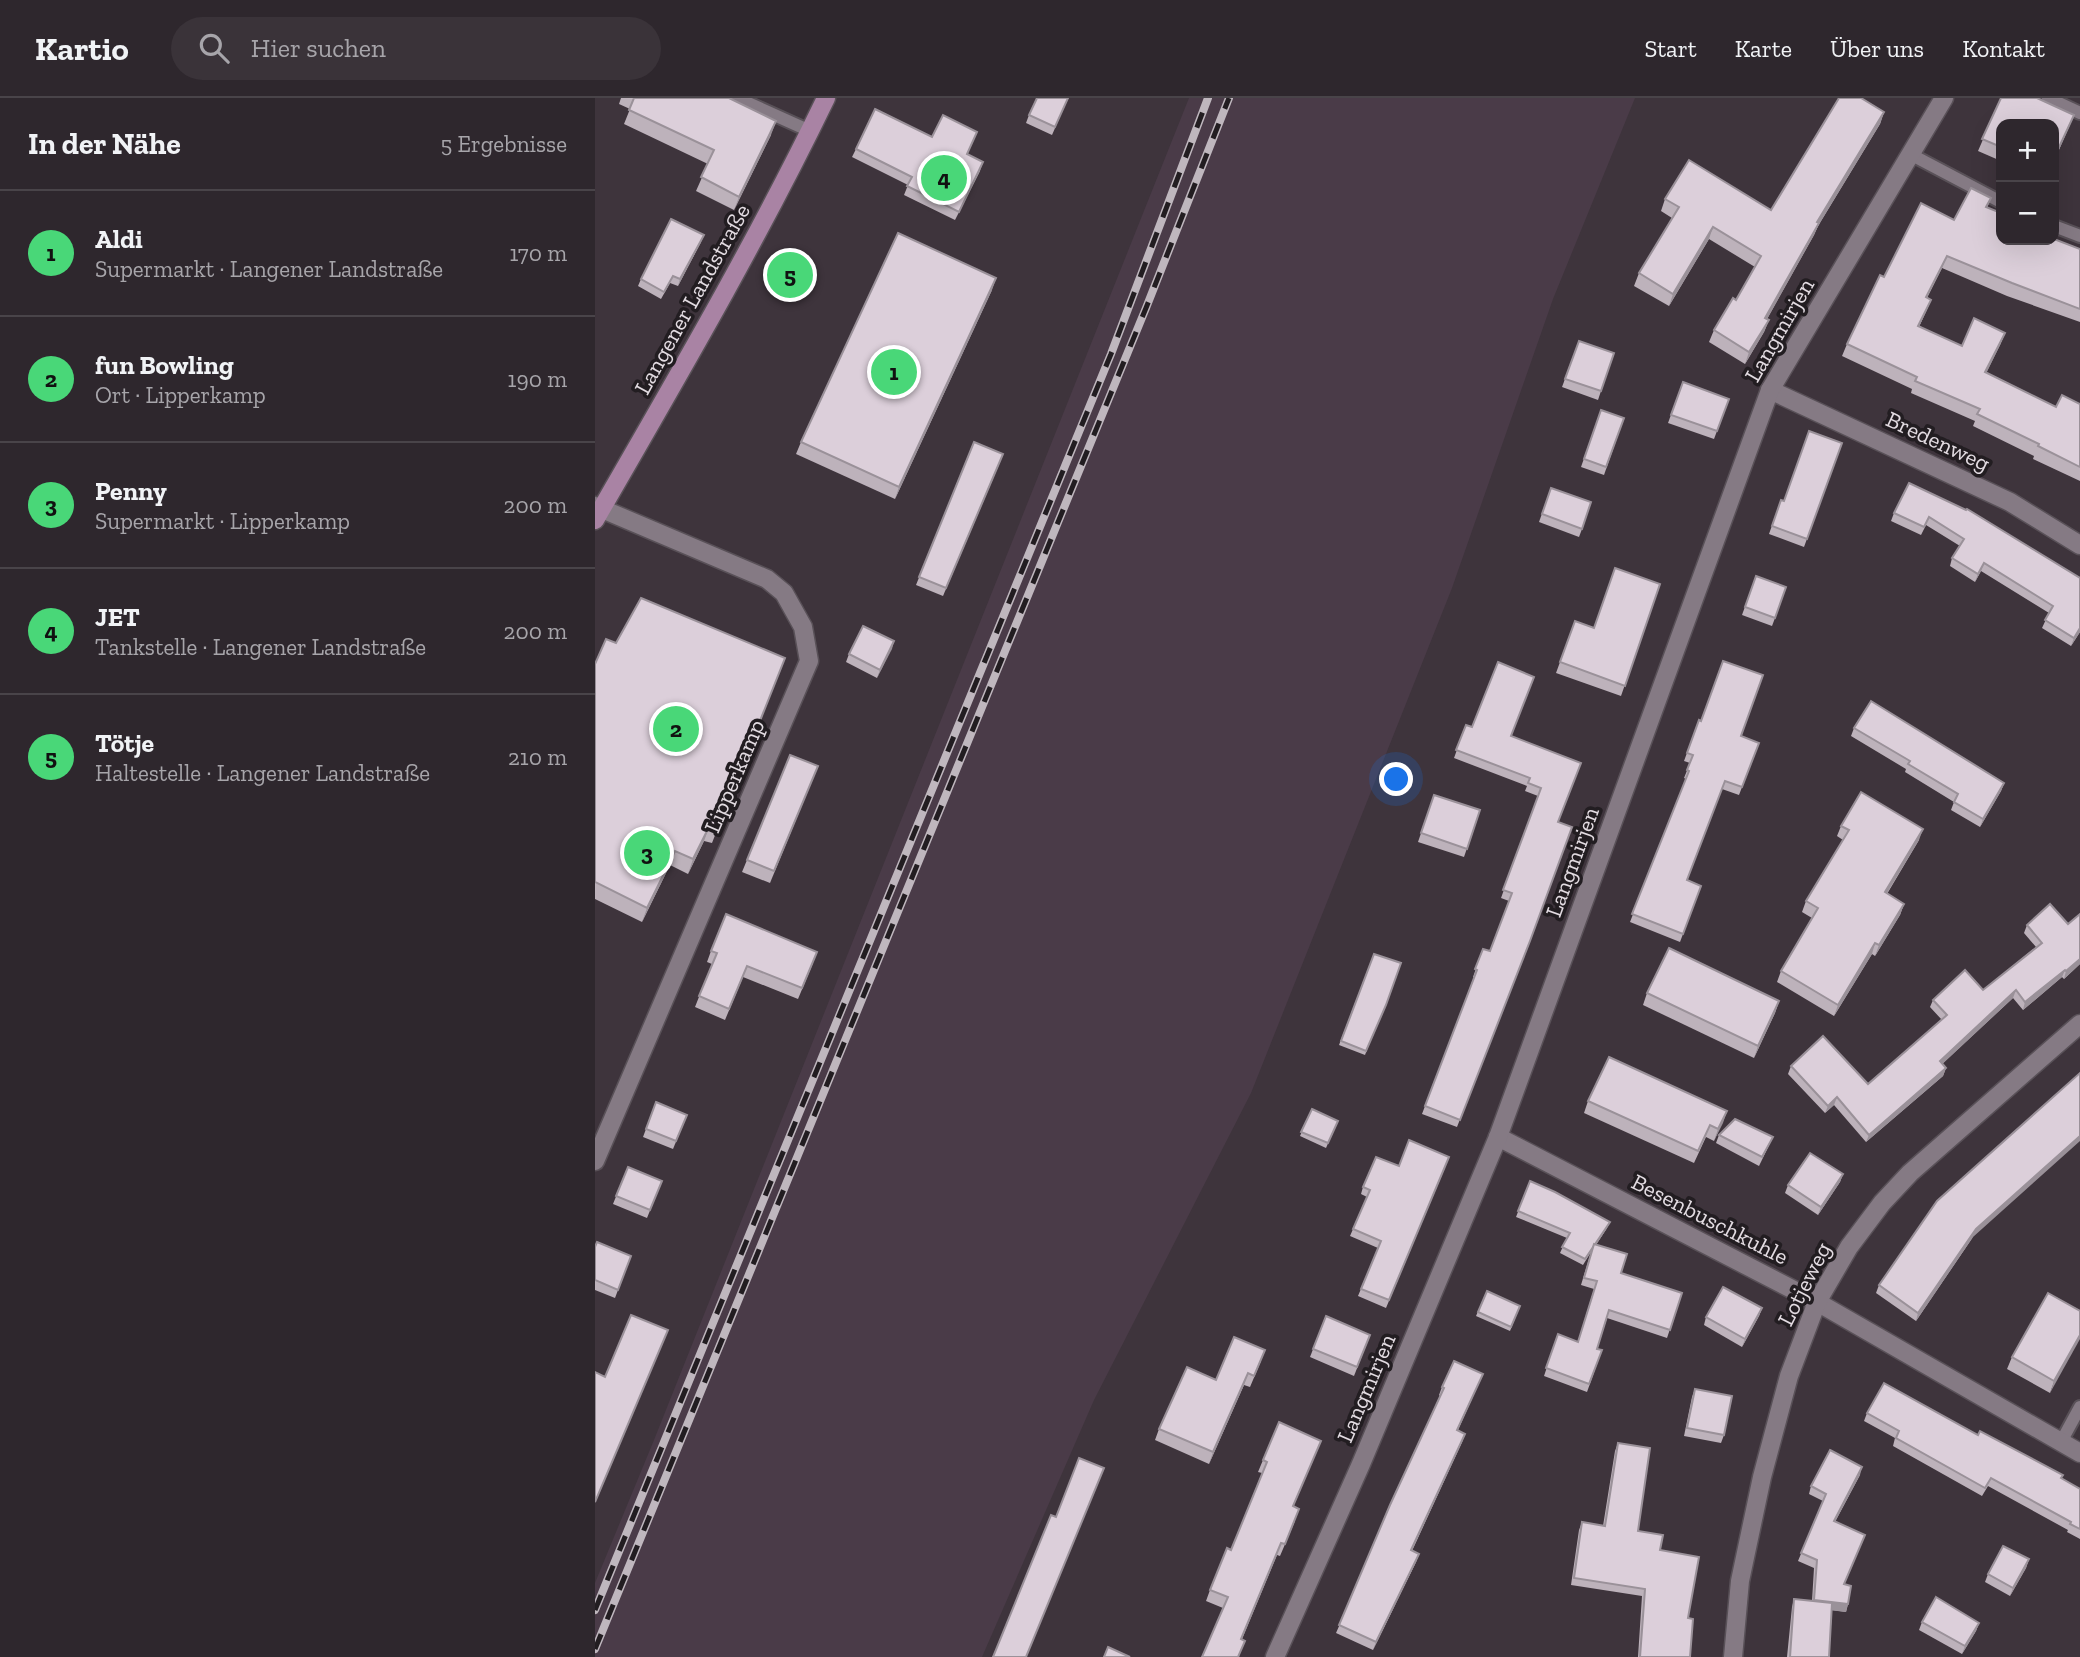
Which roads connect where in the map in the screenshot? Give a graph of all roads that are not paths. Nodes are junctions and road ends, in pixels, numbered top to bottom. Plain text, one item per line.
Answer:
1 (737, 98) edge
2 (825, 98) edge
3 (1944, 98) edge
4 (2048, 98) edge
5 (2080, 113) edge
6 (810, 131) junction
7 (1910, 154) junction
8 (1996, 199) edge
9 (2059, 228) edge
10 (2080, 236) edge
11 (1770, 390) junction
12 (597, 512) edge
13 (2080, 545) edge
14 (2080, 1024) edge
15 (1499, 1137) junction
16 (595, 1161) edge
17 (1817, 1302) junction
18 (2080, 1407) edge
19 (2061, 1442) junction
20 (2080, 1452) edge
21 (1275, 1657) edge
22 (1733, 1657) edge

1 - 6 lane
2 - 6 main road, Langener Landstraße
3 - 7 street, Langmirjen
4 - 5 lane
6 - 12 main road, Langener Landstraße
7 - 8 lane
7 - 11 street, Langmirjen
9 - 10 lane
11 - 13 street, Bredenweg
11 - 15 street, Langmirjen
12 - 16 street, Lipperkamp
14 - 17 street, Lotjeweg
15 - 17 street, Besenbuschkuhle
15 - 21 street, Langmirjen
17 - 19 street, Besenbuschkuhle
17 - 22 street, Lotjeweg
18 - 19 lane
19 - 20 street, Besenbuschkuhle

